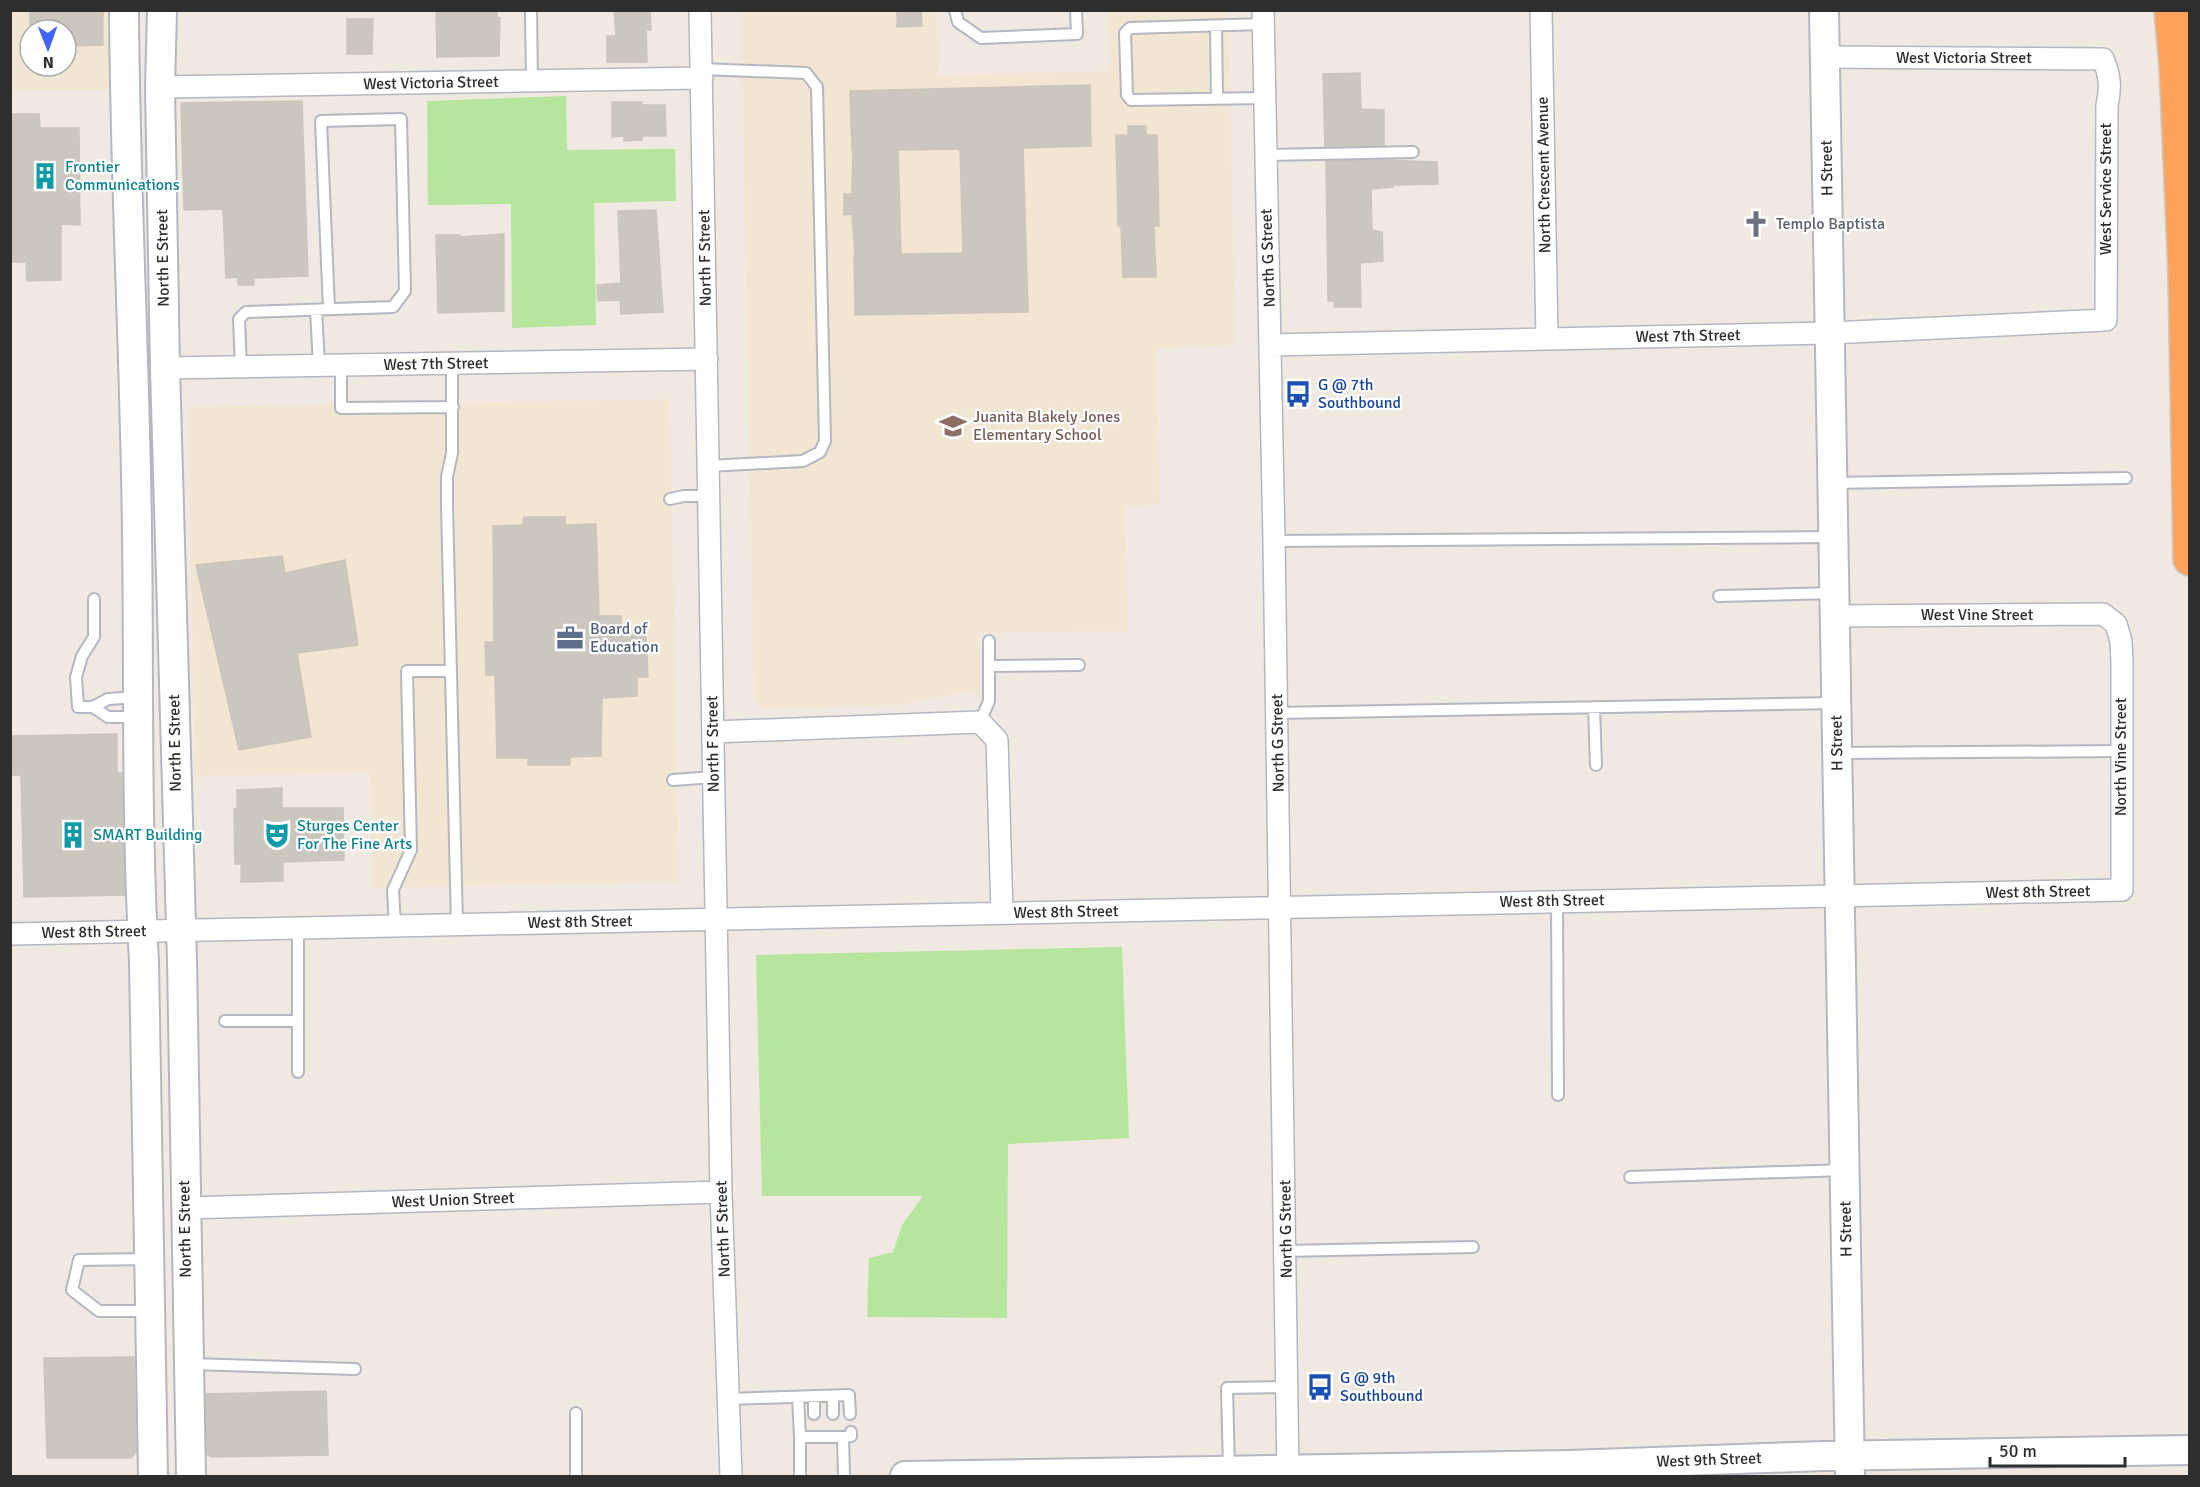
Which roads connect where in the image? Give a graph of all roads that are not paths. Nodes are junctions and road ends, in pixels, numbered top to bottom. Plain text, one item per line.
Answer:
1 (124, 10) edge
2 (162, 10) edge
3 (531, 10) edge
4 (700, 10) edge
5 (955, 10) edge
6 (1076, 10) edge
7 (1541, 10) edge
8 (1824, 10) edge
9 (2171, 10) edge
10 (1263, 17) edge
11 (1216, 26) junction
12 (1825, 57) junction
13 (2103, 59) joint
14 (702, 74) junction
15 (532, 81) junction
16 (160, 87) junction
17 (1217, 98) junction
18 (1265, 98) junction
19 (1413, 152) dead end
20 (1266, 155) junction
21 (329, 309) junction
22 (316, 310) junction
23 (2106, 320) joint
24 (1830, 333) junction
25 (1547, 339) junction
26 (1271, 345) junction
27 (706, 359) junction
28 (452, 363) junction
29 (341, 365) junction
30 (319, 366) junction
31 (241, 367) junction
32 (165, 368) junction
33 (453, 407) junction
34 (708, 466) junction
35 (2126, 478) dead end
36 (1833, 483) junction
37 (709, 496) junction
38 (670, 499) dead end
39 (1834, 537) junction
40 (1274, 541) junction
41 (2190, 559) edge
42 (1719, 596) dead end
43 (94, 599) dead end
44 (1835, 605) junction
45 (2116, 624) joint
46 (989, 641) dead end
47 (1079, 664) dead end
48 (990, 666) junction
49 (450, 671) junction
50 (1837, 703) junction
51 (93, 707) junction
52 (138, 707) junction
53 (1594, 707) junction
54 (1277, 713) junction
55 (980, 723) junction
56 (713, 732) junction
57 (2121, 751) junction
58 (1838, 753) junction
59 (1596, 765) dead end
60 (714, 777) junction
61 (673, 780) dead end
62 (2122, 890) joint
63 (1840, 895) junction
64 (1557, 901) junction
65 (1280, 907) junction
66 (1002, 913) junction
67 (716, 919) junction
68 (457, 925) junction
69 (395, 926) junction
70 (298, 928) junction
71 (142, 931) junction
72 (180, 931) junction
73 (10, 934) edge
74 (225, 1021) dead end
75 (297, 1021) junction
76 (298, 1072) dead end
77 (1558, 1095) dead end
78 (1845, 1170) junction
79 (1630, 1177) dead end
80 (721, 1192) junction
81 (185, 1208) junction
82 (1473, 1247) dead end
83 (1286, 1251) junction
84 (149, 1259) junction
85 (150, 1311) junction
86 (188, 1364) junction
87 (355, 1370) dead end
88 (1288, 1387) junction
89 (814, 1396) junction
90 (833, 1396) junction
91 (798, 1397) junction
92 (728, 1399) junction
93 (576, 1413) dead end
94 (814, 1414) dead end
95 (833, 1414) dead end
96 (850, 1414) dead end
97 (800, 1437) junction
98 (2190, 1450) edge
99 (1850, 1466) edge
100 (1229, 1470) junction
101 (1570, 1471) edge
102 (1288, 1473) edge
103 (153, 1476) edge
104 (190, 1476) edge
105 (576, 1476) edge
106 (731, 1476) edge
107 (800, 1476) edge
108 (844, 1476) edge
109 (905, 1476) edge

1 - 52 main road, North E Street
2 - 16 main road, North E Street
3 - 15 lane
4 - 14 street, North F Street
5 - 6 lane
7 - 25 street, North Crescent Avenue
8 - 12 main road, H Street
9 - 41 highway
10 - 11 lane
10 - 18 street, North G Street
11 - 17 lane
11 - 17 lane
12 - 13 street, West Victoria Street
12 - 24 main road, H Street
13 - 23 street, West Service Street
14 - 15 street, West Victoria Street
14 - 27 street, North F Street
14 - 34 lane
15 - 16 street, West Victoria Street
16 - 32 main road, North E Street
17 - 18 lane
18 - 20 street, North G Street
19 - 20 lane
20 - 26 street, North G Street
21 - 21 lane
21 - 22 lane
22 - 30 lane
22 - 31 lane
23 - 24 street, West 7th Street
24 - 25 street, West 7th Street
24 - 36 main road, H Street
25 - 26 street, West 7th Street
26 - 40 street, North G Street
27 - 28 street, West 7th Street
27 - 34 street, North F Street
28 - 29 street, West 7th Street
28 - 33 lane
29 - 30 street, West 7th Street
29 - 33 lane
30 - 31 street, West 7th Street
31 - 32 street, West 7th Street
32 - 72 main road, North E Street
33 - 49 lane
34 - 37 street, North F Street
35 - 36 lane
36 - 39 main road, H Street
37 - 38 lane
37 - 56 street, North F Street
39 - 40 lane
39 - 44 main road, H Street
40 - 54 street, North G Street
42 - 44 lane
43 - 51 lane
44 - 45 street, West Vine Street
44 - 50 main road, H Street
45 - 57 street, North Vine Street
46 - 48 lane
47 - 48 lane
48 - 55 lane
49 - 68 lane
49 - 69 lane
50 - 53 lane
50 - 58 main road, H Street
51 - 52 lane
51 - 52 lane
52 - 71 main road, North E Street
53 - 54 lane
53 - 59 lane
54 - 65 street, North G Street
55 - 56 street
55 - 66 street
56 - 60 street, North F Street
57 - 58 lane
57 - 62 street, North Vine Street
58 - 63 main road, H Street
60 - 61 lane
60 - 67 street, North F Street
62 - 63 street, West 8th Street
63 - 64 street, West 8th Street
63 - 78 main road, H Street
64 - 65 street, West 8th Street
64 - 77 lane
65 - 66 street, West 8th Street
65 - 83 street, North G Street
66 - 67 street, West 8th Street
67 - 68 street, West 8th Street
67 - 80 street, North F Street
68 - 69 street, West 8th Street
69 - 70 street, West 8th Street
70 - 72 street, West 8th Street
70 - 75 lane
71 - 72 street, West 8th Street
71 - 73 street, West 8th Street
71 - 84 main road, North E Street
72 - 81 main road, North E Street
74 - 75 lane
75 - 76 lane
78 - 79 lane
78 - 99 main road, H Street
80 - 81 street, West Union Street
80 - 92 street, North F Street
81 - 86 main road, North E Street
82 - 83 lane
83 - 88 street, North G Street
84 - 85 main road, North E Street
84 - 85 lane
85 - 103 main road, North E Street
86 - 87 lane
86 - 104 main road, North E Street
88 - 100 lane
88 - 102 street, North G Street
89 - 90 lane
89 - 91 lane
89 - 94 lane
90 - 95 lane
90 - 96 lane
91 - 92 lane
91 - 97 lane
92 - 106 street, North F Street
93 - 105 lane
97 - 107 lane
97 - 108 lane
98 - 99 main road, West 9th Street
99 - 101 main road, West 9th Street
100 - 102 main road, West 9th Street
100 - 109 main road, West 9th Street
101 - 102 main road, West 9th Street

